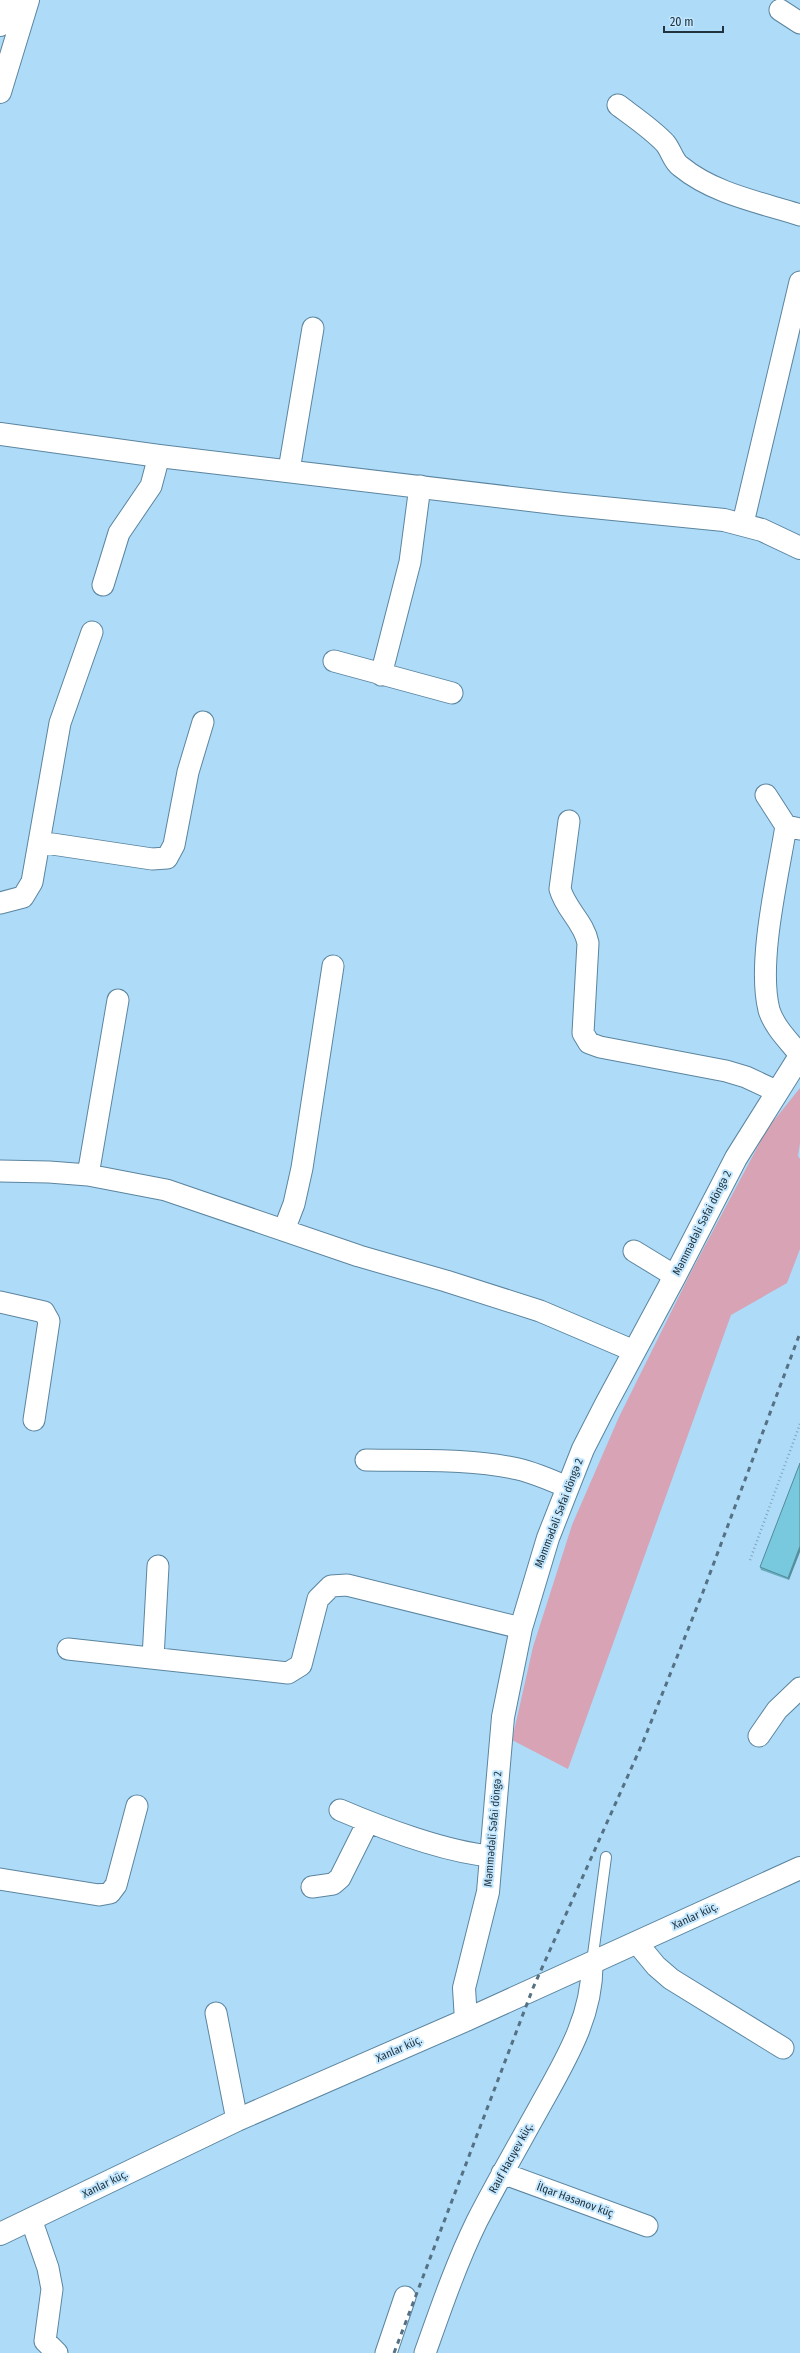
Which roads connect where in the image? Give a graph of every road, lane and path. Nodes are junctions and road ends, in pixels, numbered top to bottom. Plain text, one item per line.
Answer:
1 (8, 0) edge
2 (28, 0) edge
3 (780, 10) dead end
4 (800, 23) edge
5 (0, 25) edge
6 (0, 92) edge
7 (618, 104) dead end
8 (800, 215) edge
9 (800, 282) edge
10 (313, 328) dead end
11 (0, 434) edge
12 (159, 456) junction
13 (289, 470) junction
14 (420, 486) junction
15 (743, 523) junction
16 (800, 548) edge
17 (103, 585) dead end
18 (92, 632) dead end
19 (334, 661) dead end
20 (380, 675) junction
21 (452, 693) dead end
22 (203, 722) dead end
23 (766, 795) dead end
24 (569, 821) dead end
25 (793, 827) edge
26 (39, 842) junction
27 (0, 903) edge
28 (333, 966) dead end
29 (118, 1000) dead end
30 (800, 1056) edge
31 (776, 1091) junction
32 (0, 1171) edge
33 (88, 1175) junction
34 (284, 1230) junction
35 (634, 1251) dead end
36 (675, 1276) junction
37 (0, 1302) edge
38 (634, 1351) junction
39 (34, 1420) dead end
40 (800, 1424) edge
41 (366, 1460) dead end
42 (567, 1487) junction
43 (750, 1560) dead end
44 (158, 1566) dead end
45 (521, 1628) junction
46 (68, 1649) dead end
47 (153, 1658) junction
48 (800, 1688) edge
49 (759, 1736) dead end
50 (137, 1806) dead end
51 (340, 1810) dead end
52 (368, 1822) junction
53 (491, 1856) junction
54 (606, 1858) dead end
55 (800, 1868) edge
56 (0, 1879) edge
57 (312, 1887) dead end
58 (637, 1943) junction
59 (592, 1963) junction
60 (216, 2013) dead end
61 (466, 2020) junction
62 (783, 2048) dead end
63 (236, 2120) junction
64 (502, 2173) junction
65 (31, 2219) junction
66 (647, 2226) dead end
67 (0, 2234) edge
68 (405, 2297) dead end
69 (45, 2349) edge
70 (386, 2353) edge
71 (424, 2353) edge

1 - 5 street
2 - 6 street
3 - 4 street
7 - 8 street
9 - 15 street
10 - 13 street
11 - 12 street
12 - 13 street
12 - 17 street
13 - 14 street
14 - 15 street
14 - 20 street
15 - 16 street
18 - 26 street
19 - 20 street
20 - 21 street
22 - 26 street
23 - 25 street
24 - 31 street
25 - 30 street
26 - 27 street
28 - 34 street
29 - 33 street
30 - 31 street, Məmmədəli Səfai döngə 2
31 - 36 street, Məmmədəli Səfai döngə 2
32 - 33 street
33 - 34 street
34 - 38 street
35 - 36 street
36 - 38 street, Məmmədəli Səfai döngə 2
37 - 39 street
38 - 42 street, Məmmədəli Səfai döngə 2
40 - 43 path
41 - 42 street
42 - 45 street, Məmmədəli Səfai döngə 2
44 - 47 street
45 - 47 street
45 - 53 street, Məmmədəli Səfai döngə 2
46 - 47 street
48 - 49 street
50 - 56 street
51 - 52 street
52 - 53 street
52 - 57 street
53 - 61 street, Məmmədəli Səfai döngə 2
54 - 59 lane
55 - 58 street, Xanlar küç.
58 - 59 street, Xanlar küç.
58 - 62 street
59 - 61 street, Xanlar küç.
59 - 64 street, Rauf Hacıyev küç.
60 - 63 street
61 - 63 street, Xanlar küç.
63 - 65 street, Xanlar küç.
64 - 66 street, İlqar Həsənov küç
64 - 71 street, Rauf Hacıyev küç.
65 - 67 street, Xanlar küç.
65 - 69 street
68 - 70 street

